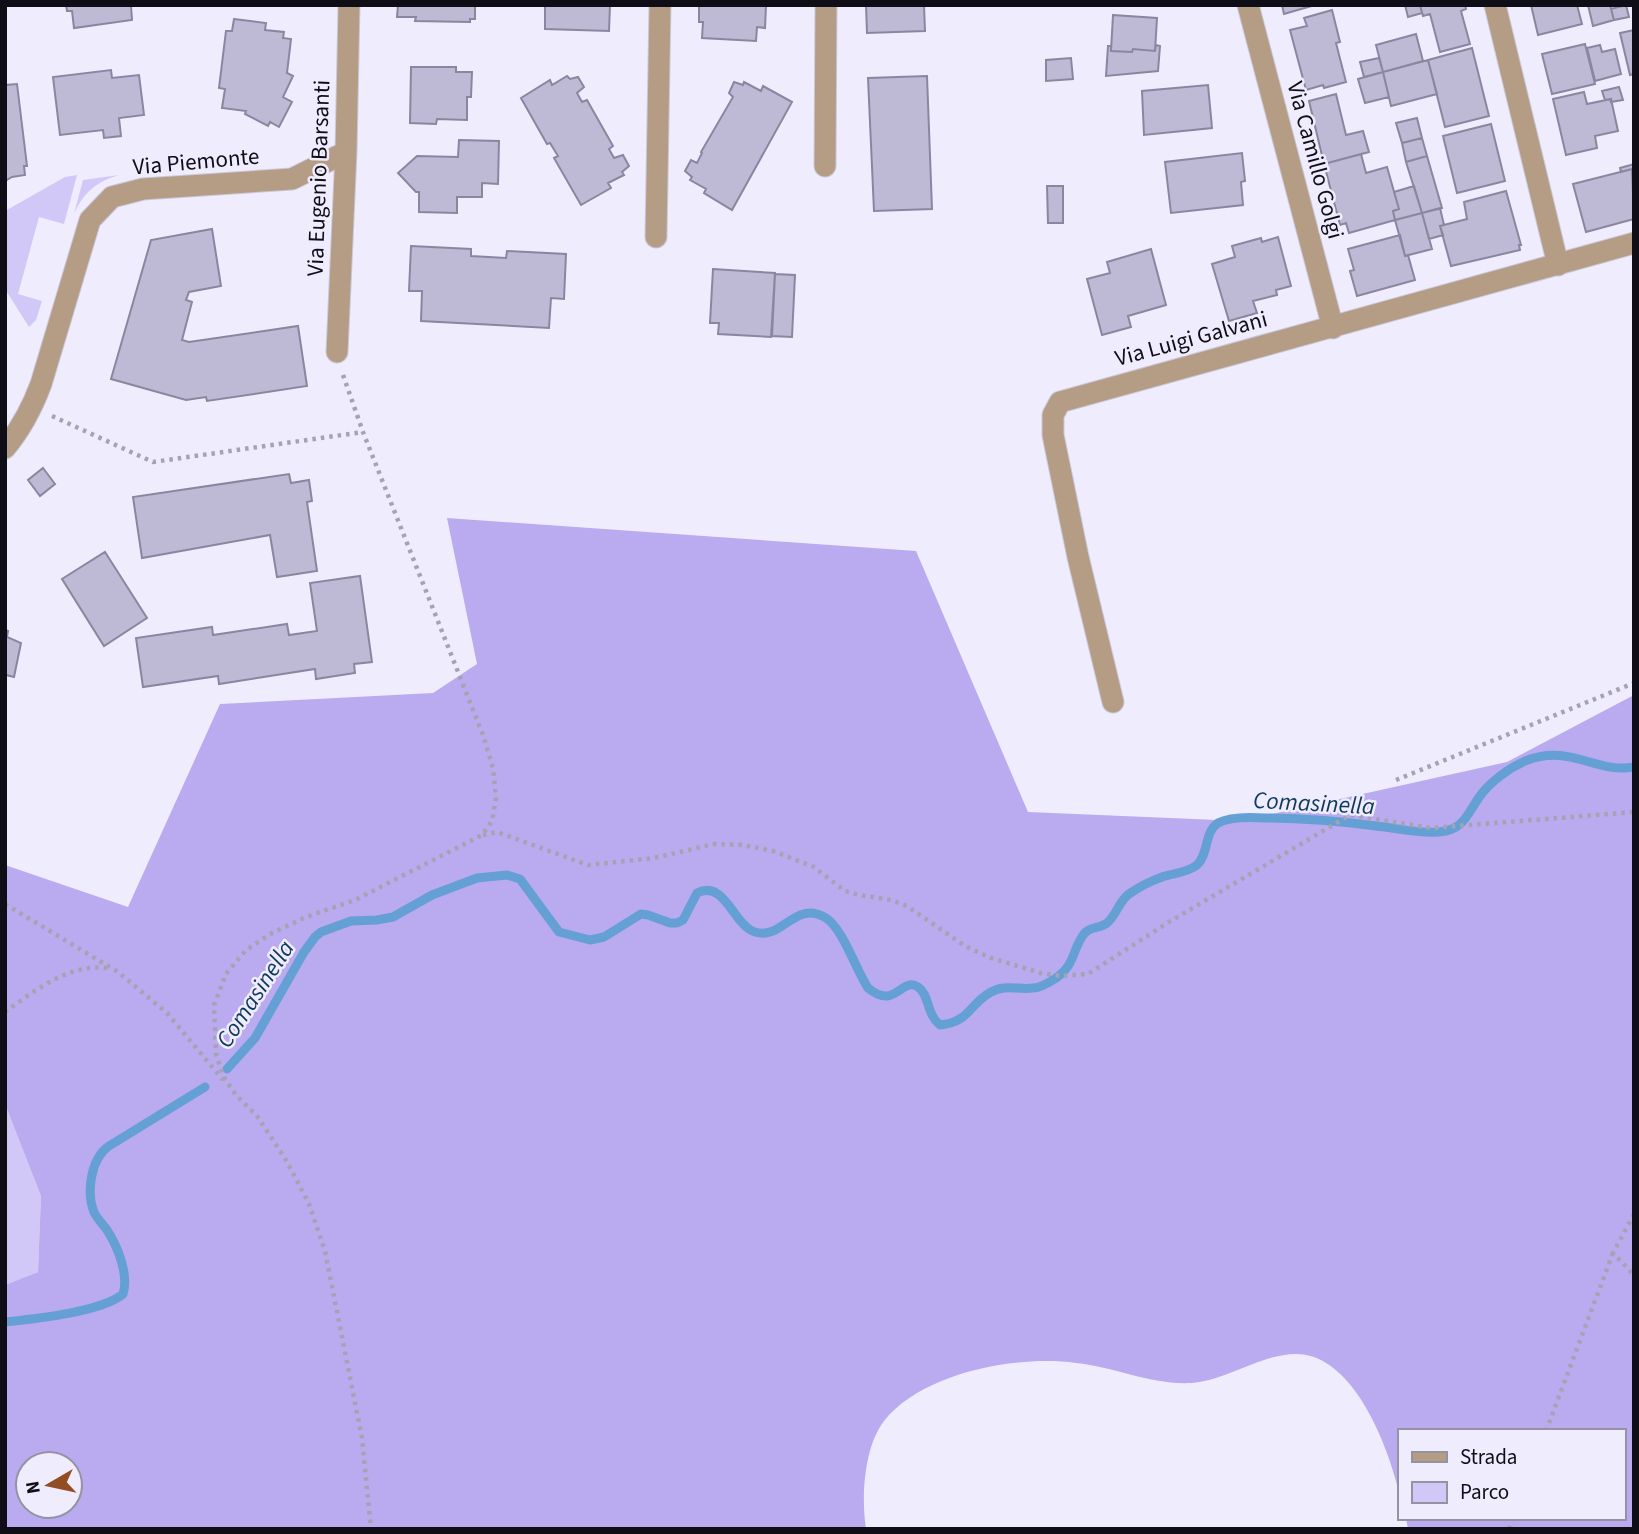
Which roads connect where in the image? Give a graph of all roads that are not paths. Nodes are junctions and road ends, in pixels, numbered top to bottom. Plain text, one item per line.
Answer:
1 (349, 5) edge
2 (660, 5) edge
3 (826, 5) edge
4 (1248, 5) edge
5 (1495, 5) edge
6 (346, 152) junction
7 (825, 166) dead end
8 (656, 237) dead end
9 (1634, 243) edge
10 (1559, 265) junction
11 (1333, 328) junction
12 (338, 352) road end
13 (5, 449) edge
14 (1113, 702) dead end

1 - 6 street, Via Eugenio Barsanti
2 - 8 street
3 - 7 street
4 - 11 street, Via Camillo Golgi
5 - 10 street
6 - 12 street, Via Eugenio Barsanti
6 - 13 street, Via Piemonte
9 - 10 street, Via Luigi Galvani
10 - 11 street, Via Luigi Galvani
11 - 14 street, Via Luigi Galvani

